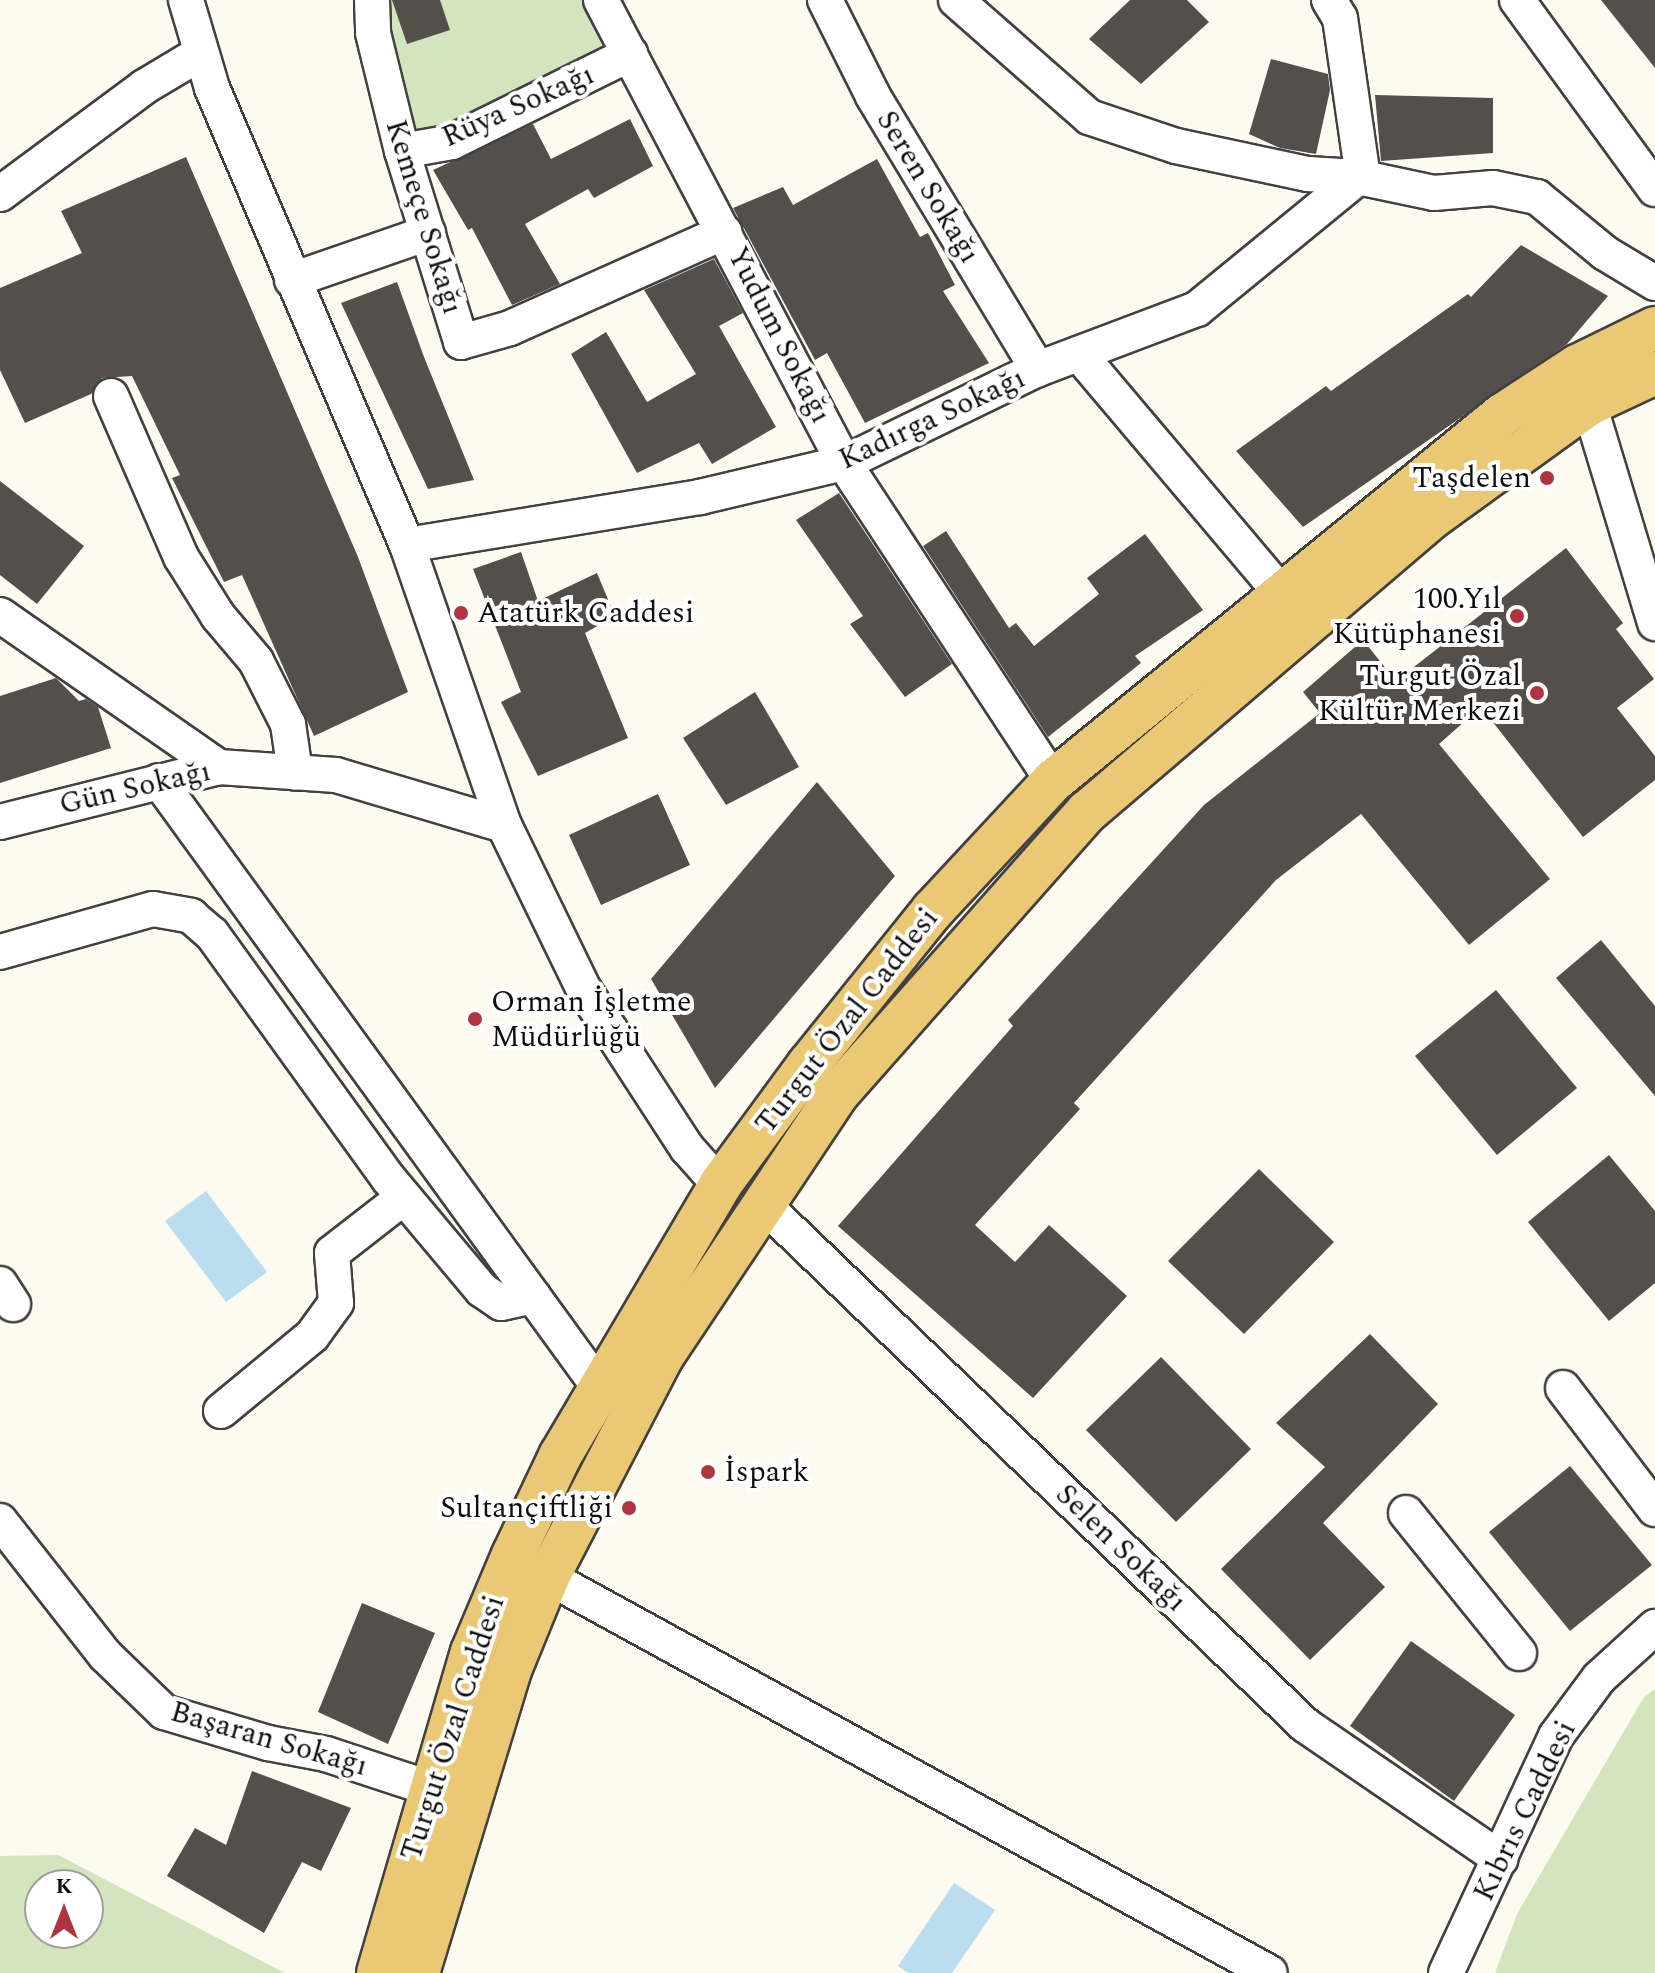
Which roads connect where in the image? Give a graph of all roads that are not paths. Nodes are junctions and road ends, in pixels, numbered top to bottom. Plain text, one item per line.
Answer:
1 (186, 0) edge
2 (372, 0) edge
3 (601, 0) edge
4 (825, 0) edge
5 (956, 0) edge
6 (1329, 0) edge
7 (1517, 0) edge
8 (201, 53) junction
9 (630, 54) junction
10 (402, 151) junction
11 (1360, 178) junction
12 (1655, 189) edge
13 (0, 194) edge
14 (725, 232) junction
15 (428, 233) junction
16 (292, 280) junction
17 (1655, 283) edge
18 (1655, 328) edge
19 (1079, 354) junction
20 (1038, 369) junction
21 (1655, 373) edge
22 (111, 396) dead end
23 (1589, 404) junction
24 (844, 463) junction
25 (407, 545) junction
26 (1280, 592) junction
27 (0, 615) edge
28 (1655, 623) edge
29 (1308, 624) junction
30 (219, 767) junction
31 (295, 772) junction
32 (159, 781) junction
33 (1053, 781) junction
34 (0, 822) edge
35 (504, 825) junction
36 (0, 952) edge
37 (720, 1185) junction
38 (404, 1197) junction
39 (766, 1207) junction
40 (533, 1296) junction
41 (599, 1387) junction
42 (1563, 1388) dead end
43 (221, 1411) dead end
44 (1655, 1509) edge
45 (1406, 1513) dead end
46 (3, 1527) edge
47 (548, 1577) junction
48 (1655, 1627) edge
49 (1519, 1653) dead end
50 (429, 1788) junction
51 (469, 1801) junction
52 (1501, 1859) junction
53 (378, 1973) edge
54 (418, 1973) edge
55 (1270, 1973) edge
56 (1446, 1973) edge

1 - 8 street
2 - 10 street, Kemeçe Sokağı
3 - 9 street, Yudum Sokağı
4 - 20 street, Seren Sokağı
5 - 11 street
6 - 11 street
7 - 12 street
8 - 13 street
8 - 16 street
9 - 10 street, Rüya Sokağı
9 - 14 street, Yudum Sokağı
10 - 15 street, Kemeçe Sokağı
11 - 17 street
11 - 19 street, Kadırga Sokağı
14 - 15 street, Kemeçe Sokağı
14 - 24 street, Yudum Sokağı
15 - 16 street
16 - 25 street
18 - 26 main road, Turgut Özal Caddesi
19 - 20 street, Kadırga Sokağı
19 - 26 street
20 - 24 street, Kadırga Sokağı
21 - 23 main road, Turgut Özal Caddesi
22 - 31 street
23 - 28 street
23 - 29 main road, Turgut Özal Caddesi
24 - 25 street, Kadırga Sokağı
24 - 33 street, Yudum Sokağı
25 - 35 street
26 - 29 main road
26 - 33 main road, Turgut Özal Caddesi
27 - 30 street
29 - 39 main road, Turgut Özal Caddesi
30 - 31 street, Gün Sokağı
30 - 32 street, Gün Sokağı
31 - 35 street, Gün Sokağı
32 - 34 street, Gün Sokağı
32 - 40 street
33 - 37 main road, Turgut Özal Caddesi
35 - 37 street
36 - 38 street
37 - 39 main road
37 - 41 main road, Turgut Özal Caddesi
38 - 40 street
38 - 43 street
39 - 47 main road, Turgut Özal Caddesi
39 - 52 street, Selen Sokağı
40 - 41 street
41 - 50 main road, Turgut Özal Caddesi
42 - 44 street
45 - 49 street
46 - 50 street, Başaran Sokağı
47 - 51 main road, Turgut Özal Caddesi
47 - 55 street
48 - 52 street, Kıbrıs Caddesi
50 - 51 main road
50 - 53 main road, Turgut Özal Caddesi
51 - 54 main road, Turgut Özal Caddesi
52 - 56 street, Kıbrıs Caddesi

